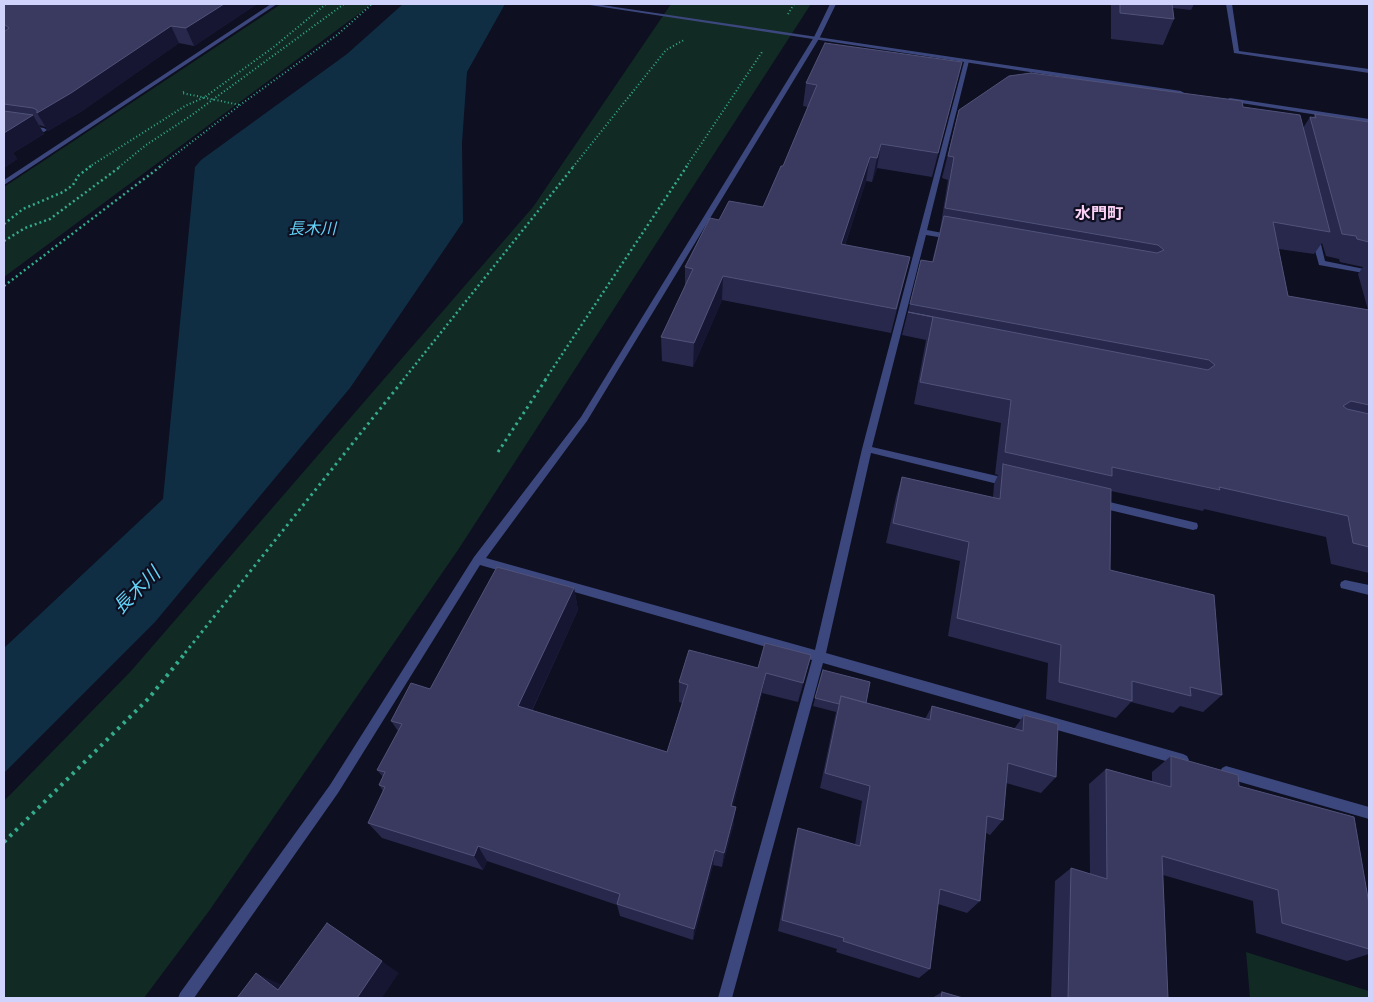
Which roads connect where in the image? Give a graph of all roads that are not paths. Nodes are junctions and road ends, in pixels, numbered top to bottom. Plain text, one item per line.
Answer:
1 (274, 4) edge
2 (586, 4) edge
3 (833, 4) edge
4 (1229, 4) edge
5 (817, 37) junction
6 (967, 62) junction
7 (1369, 71) edge
8 (1188, 94) edge
9 (1226, 100) edge
10 (1284, 108) junction
11 (1286, 118) edge
12 (1369, 121) edge
13 (4, 124) edge
14 (44, 130) dead end
15 (4, 183) edge
16 (1312, 224) edge
17 (924, 232) junction
18 (963, 239) edge
19 (1369, 272) edge
20 (898, 330) junction
21 (907, 332) edge
22 (867, 449) junction
23 (1020, 485) edge
24 (1088, 501) edge
25 (1193, 526) dead end
26 (478, 560) junction
27 (1345, 584) dead end
28 (1369, 590) edge
29 (819, 657) junction
30 (1199, 765) edge
31 (1218, 770) edge
32 (1369, 813) edge
33 (185, 998) edge
34 (725, 998) edge

1 - 15 street
2 - 5 street
3 - 5 street
4 - 7 street
5 - 6 street
5 - 26 street
6 - 8 street
6 - 17 street
9 - 10 street
10 - 11 street
10 - 12 street
13 - 14 street
16 - 19 street
17 - 18 street
17 - 20 street
20 - 21 street
20 - 22 street
22 - 23 street
22 - 29 street
24 - 25 street
26 - 29 street
26 - 33 street
27 - 28 street
29 - 30 street
29 - 34 street
31 - 32 street

